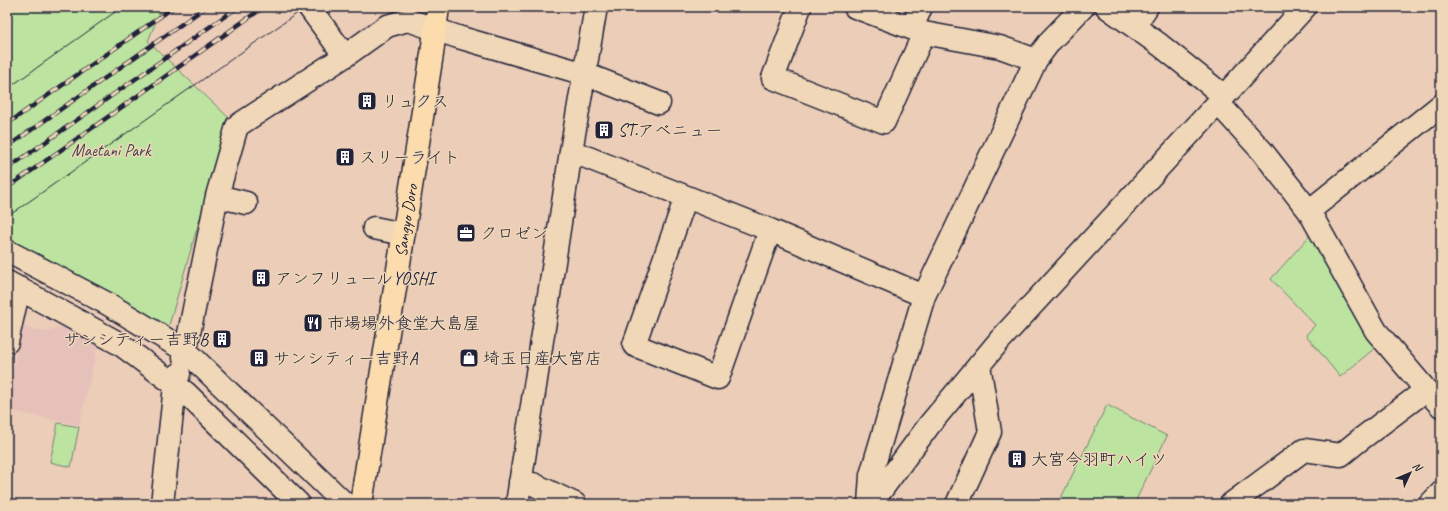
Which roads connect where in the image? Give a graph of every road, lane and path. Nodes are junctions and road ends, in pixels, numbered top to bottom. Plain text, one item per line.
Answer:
1 (309, 7) edge
2 (438, 7) edge
3 (596, 7) edge
4 (800, 7) edge
5 (855, 7) edge
6 (921, 7) edge
7 (1083, 7) edge
8 (1107, 7) edge
9 (1147, 7) edge
10 (1305, 7) edge
11 (1134, 26) junction
12 (435, 30) junction
13 (918, 30) junction
14 (344, 56) junction
15 (1036, 60) junction
16 (585, 74) junction
17 (1221, 100) junction
18 (659, 103) dead end
19 (1441, 105) edge
20 (571, 151) junction
21 (217, 196) junction
22 (686, 197) junction
23 (246, 203) dead end
24 (1309, 211) junction
25 (374, 228) dead end
26 (770, 230) junction
27 (403, 234) junction
28 (7, 251) edge
29 (13, 285) edge
30 (924, 296) junction
31 (7, 342) edge
32 (979, 365) junction
33 (181, 367) junction
34 (1436, 397) edge
35 (520, 482) junction
36 (1441, 493) edge
37 (162, 504) edge
38 (299, 504) edge
39 (344, 504) edge
40 (361, 504) edge
41 (516, 504) edge
42 (575, 504) edge
43 (870, 504) edge
44 (957, 504) edge
45 (1231, 504) edge
46 (1430, 504) edge

1 - 14 street
2 - 12 main road, Sangyo Doro
3 - 16 street
4 - 13 street
5 - 13 street
6 - 13 street
7 - 15 street
8 - 11 street
9 - 11 street
10 - 17 street
11 - 17 street
12 - 14 street
12 - 16 street
12 - 27 main road, Sangyo Doro
13 - 15 street
14 - 21 street
15 - 30 street
16 - 18 street
16 - 20 street
17 - 24 street
17 - 32 street
19 - 24 street
20 - 22 street
20 - 35 street
21 - 23 street
21 - 33 street
22 - 26 street
22 - 26 street
24 - 34 street
25 - 27 street
26 - 30 street
27 - 40 main road, Sangyo Doro
28 - 33 street
29 - 31 street
29 - 33 street
30 - 43 street
32 - 43 street
32 - 44 street
33 - 37 street
33 - 38 street
33 - 39 street
34 - 45 street
35 - 41 street
35 - 42 street
36 - 46 street

